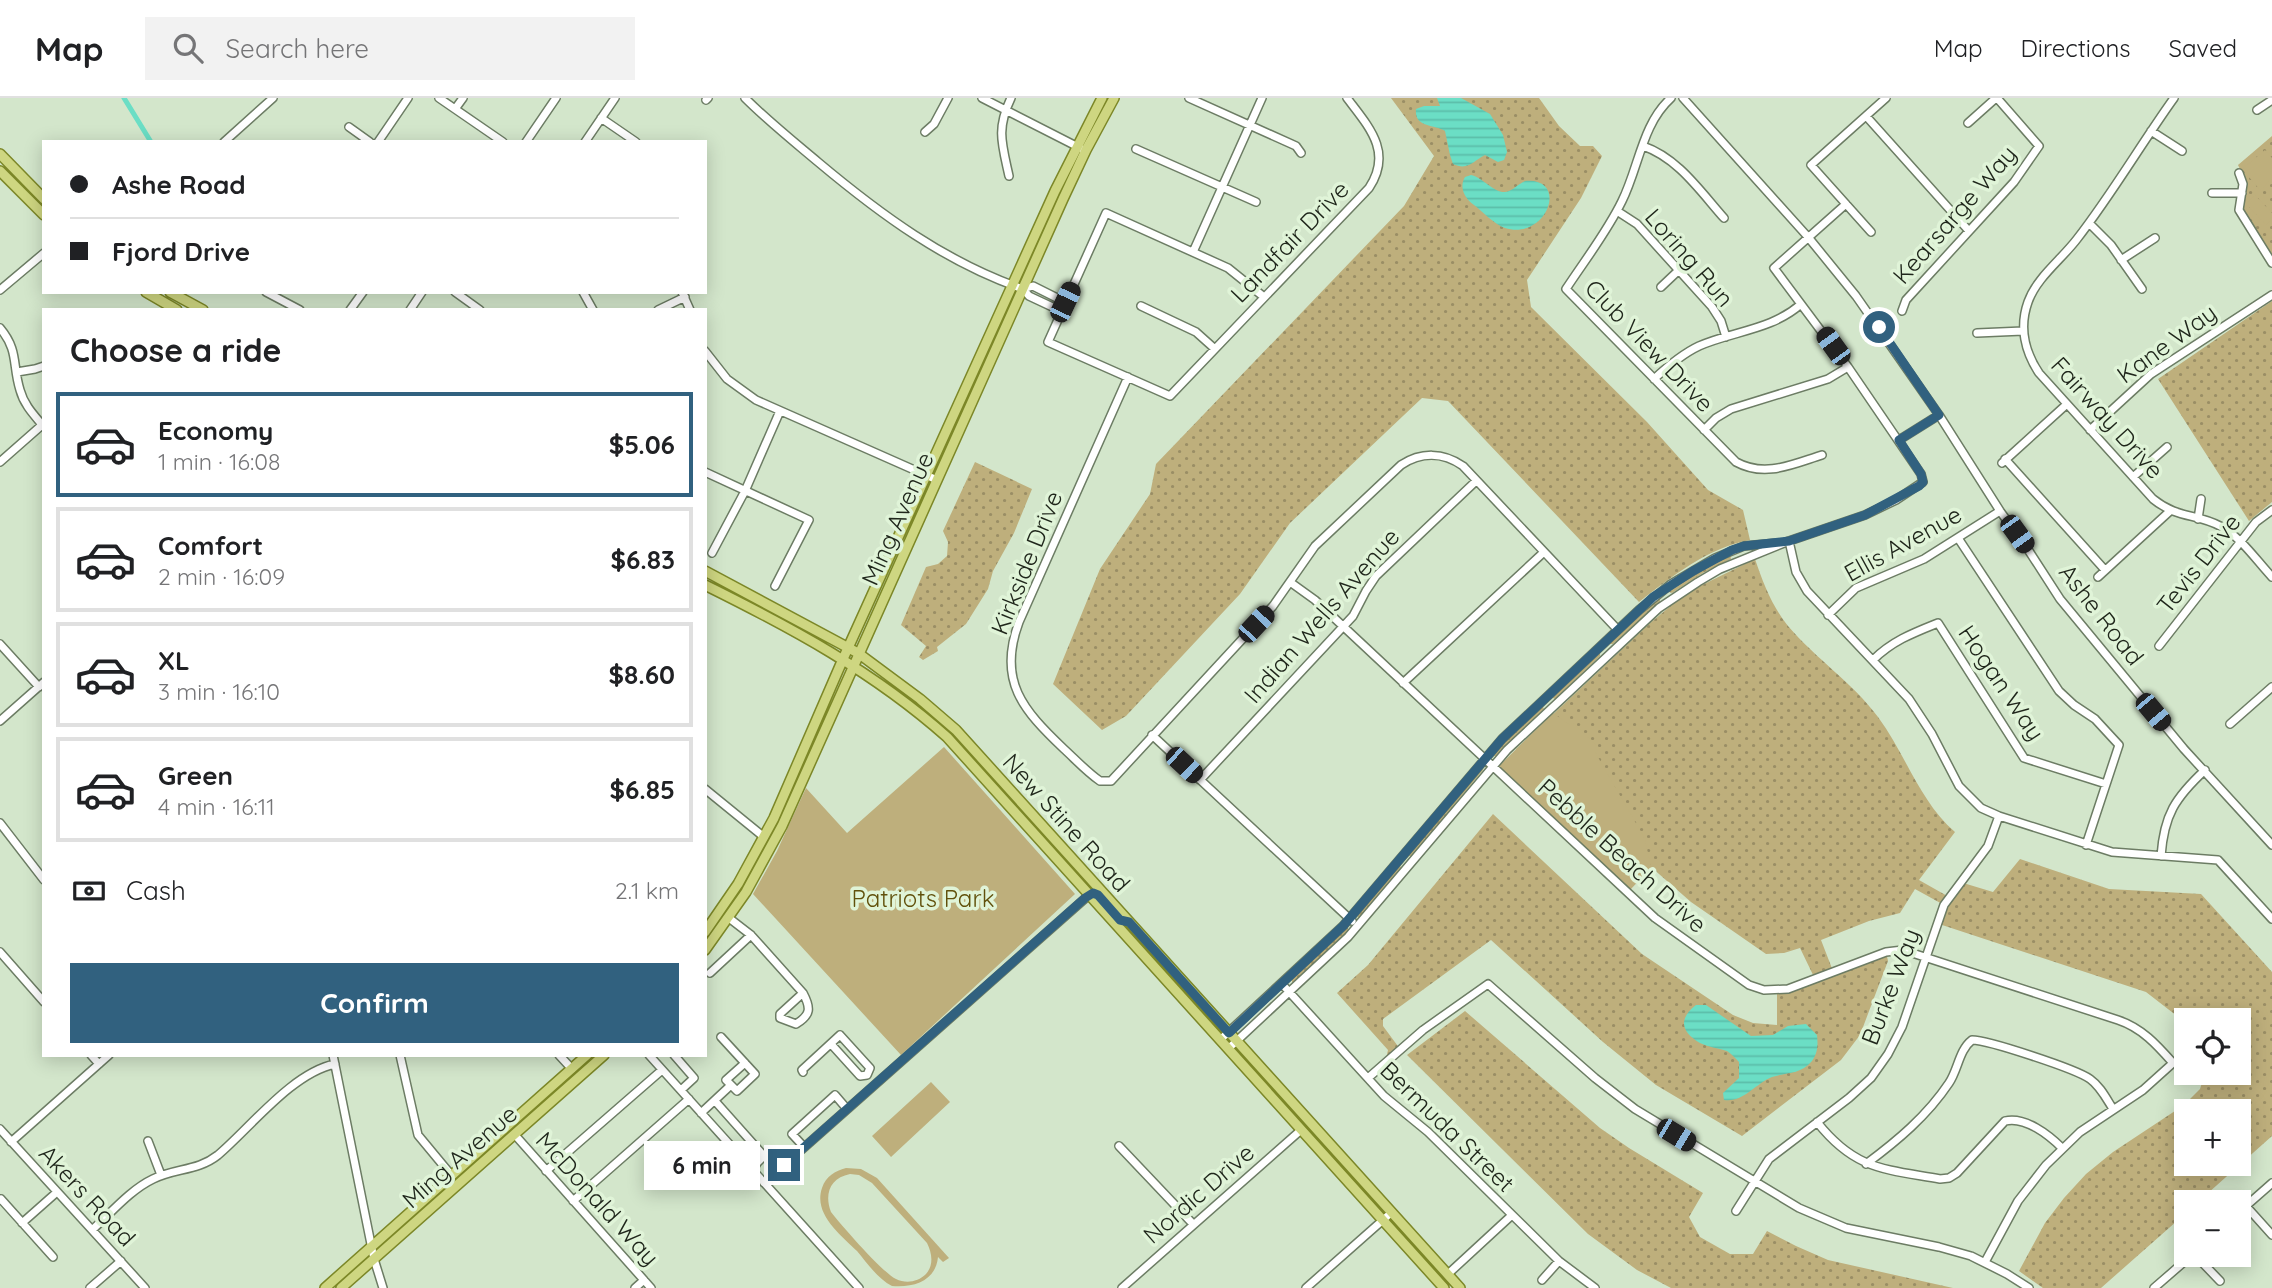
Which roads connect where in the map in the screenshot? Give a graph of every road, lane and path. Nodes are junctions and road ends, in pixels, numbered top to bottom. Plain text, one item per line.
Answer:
1 (273, 98) edge
2 (408, 98) edge
3 (439, 98) edge
4 (463, 98) edge
5 (556, 98) edge
6 (615, 98) edge
7 (745, 98) edge
8 (948, 98) edge
9 (982, 98) edge
10 (1011, 98) edge
11 (1102, 98) edge
12 (1114, 98) edge
13 (1189, 98) edge
14 (1262, 98) edge
15 (1348, 98) edge
16 (1671, 98) edge
17 (1683, 98) edge
18 (1886, 98) edge
19 (1996, 98) edge
20 (2174, 98) edge
21 (2272, 100) edge
22 (455, 109) junction
23 (1005, 110) junction
24 (2257, 110) dead end
25 (1866, 116) junction
26 (601, 118) junction
27 (1968, 123) dead end
28 (1250, 125) junction
29 (349, 127) dead end
30 (2151, 131) junction
31 (925, 132) dead end
32 (226, 140) edge
33 (367, 140) edge
34 (379, 140) edge
35 (500, 140) edge
36 (527, 140) edge
37 (586, 140) edge
38 (633, 140) edge
39 (1643, 146) junction
40 (1081, 148) junction
41 (1136, 149) dead end
42 (2182, 151) dead end
43 (1301, 153) dead end
44 (0, 154) edge
45 (0, 171) edge
46 (2239, 173) dead end
47 (1009, 176) dead end
48 (1222, 187) junction
49 (2212, 193) dead end
50 (2242, 193) junction
51 (42, 197) edge
52 (1256, 202) dead end
53 (1846, 204) junction
54 (1617, 211) junction
55 (42, 213) edge
56 (1724, 218) dead end
57 (2089, 223) junction
58 (1969, 231) junction
59 (1871, 232) dead end
60 (1808, 237) junction
61 (2155, 238) dead end
62 (1193, 252) junction
63 (42, 255) edge
64 (2121, 260) junction
65 (2272, 263) edge
66 (1679, 271) junction
67 (1018, 287) junction
68 (1661, 287) dead end
69 (2142, 289) dead end
70 (0, 290) edge
71 (149, 294) edge
72 (174, 294) edge
73 (270, 294) edge
74 (458, 294) edge
75 (684, 295) edge
76 (2272, 295) edge
77 (1264, 297) junction
78 (1065, 302) junction
79 (1801, 304) junction
80 (1141, 306) dead end
81 (174, 308) edge
82 (199, 308) edge
83 (296, 308) edge
84 (477, 308) edge
85 (661, 308) edge
86 (1061, 311) junction
87 (1902, 311) dead end
88 (0, 328) edge
89 (2023, 331) junction
90 (1977, 333) dead end
91 (1726, 337) junction
92 (1216, 349) junction
93 (707, 354) edge
94 (42, 367) edge
95 (1848, 367) junction
96 (17, 372) junction
97 (1128, 377) junction
98 (1654, 379) junction
99 (2067, 404) junction
100 (780, 411) junction
101 (1939, 415) junction
102 (42, 425) edge
103 (42, 427) edge
104 (2090, 429) junction
105 (1704, 430) junction
106 (1899, 440) junction
107 (2167, 447) dead end
108 (1822, 455) dead end
109 (0, 462) edge
110 (707, 473) edge
111 (927, 476) junction
112 (2133, 477) junction
113 (937, 480) junction
114 (1476, 481) junction
115 (744, 491) junction
116 (2201, 499) dead end
117 (2272, 510) edge
118 (2000, 511) junction
119 (2170, 511) junction
120 (2198, 519) junction
121 (1958, 538) junction
122 (1789, 541) junction
123 (2240, 542) junction
124 (1544, 552) junction
125 (712, 553) dead end
126 (2105, 570) junction
127 (707, 572) edge
128 (2098, 577) dead end
129 (2272, 577) edge
130 (1290, 582) junction
131 (707, 586) edge
132 (775, 586) dead end
133 (1662, 591) junction
134 (1670, 600) junction
135 (1828, 615) junction
136 (1343, 627) junction
137 (1618, 629) junction
138 (0, 644) edge
139 (1601, 645) junction
140 (2160, 646) dead end
141 (849, 647) junction
142 (858, 653) junction
143 (1610, 653) junction
144 (843, 659) junction
145 (1873, 660) junction
146 (854, 665) junction
147 (1403, 683) junction
148 (41, 685) edge
149 (2272, 687) edge
150 (1545, 698) junction
151 (1553, 706) junction
152 (0, 721) edge
153 (2230, 724) dead end
154 (1152, 735) junction
155 (1484, 758) junction
156 (1492, 765) junction
157 (2205, 770) junction
158 (1200, 780) junction
159 (2106, 784) junction
160 (707, 791) edge
161 (1999, 817) junction
162 (1, 825) edge
163 (764, 837) junction
164 (2086, 845) junction
165 (2272, 845) edge
166 (2161, 856) junction
167 (1062, 865) junction
168 (42, 877) edge
169 (1092, 881) junction
170 (746, 892) junction
171 (1089, 895) junction
172 (729, 918) junction
173 (1349, 919) junction
174 (2272, 919) edge
175 (1129, 922) junction
176 (1357, 926) junction
177 (707, 929) edge
178 (751, 935) junction
179 (707, 947) edge
180 (0, 952) edge
181 (1926, 956) junction
182 (710, 973) dead end
183 (1282, 984) junction
184 (1290, 992) junction
185 (803, 993) junction
186 (42, 1000) edge
187 (1229, 1033) junction
188 (721, 1037) dead end
189 (1220, 1040) junction
190 (1237, 1041) junction
191 (831, 1044) junction
192 (1228, 1049) junction
193 (92, 1057) edge
194 (107, 1057) edge
195 (333, 1057) edge
196 (400, 1057) edge
197 (561, 1057) edge
198 (585, 1057) edge
199 (602, 1057) edge
200 (651, 1057) edge
201 (676, 1057) edge
202 (745, 1063) junction
203 (99, 1064) junction
204 (335, 1064) junction
205 (572, 1069) junction
206 (662, 1070) junction
207 (803, 1072) dead end
208 (867, 1075) junction
209 (1368, 1078) junction
210 (875, 1084) junction
211 (732, 1085) junction
212 (681, 1090) junction
213 (545, 1094) junction
214 (689, 1099) junction
215 (715, 1101) junction
216 (847, 1109) junction
217 (2113, 1109) junction
218 (701, 1113) junction
219 (1818, 1122) junction
220 (507, 1128) junction
221 (0, 1129) edge
222 (1301, 1130) junction
223 (515, 1136) junction
224 (148, 1141) dead end
225 (11, 1142) junction
226 (1119, 1146) dead end
227 (804, 1147) junction
228 (2062, 1148) junction
229 (483, 1163) junction
230 (1867, 1164) junction
231 (754, 1170) junction
232 (546, 1171) junction
233 (161, 1175) junction
234 (452, 1176) junction
235 (1753, 1181) junction
236 (764, 1183) junction
237 (2272, 1183) edge
238 (57, 1192) junction
239 (1, 1200) edge
240 (573, 1201) junction
241 (2251, 1202) edge
242 (1736, 1211) dead end
243 (1392, 1212) junction
244 (2251, 1212) edge
245 (1512, 1215) junction
246 (1382, 1221) junction
247 (22, 1223) junction
248 (1193, 1224) junction
249 (92, 1230) junction
250 (2272, 1235) edge
251 (372, 1246) junction
252 (53, 1257) dead end
253 (374, 1259) junction
254 (121, 1261) junction
255 (1559, 1261) junction
256 (1985, 1262) junction
257 (2179, 1267) edge
258 (2205, 1267) edge
259 (1448, 1274) junction
260 (644, 1280) junction
261 (1542, 1280) dead end
262 (2220, 1281) dead end
263 (90, 1288) edge
264 (145, 1288) edge
265 (325, 1288) edge
266 (341, 1288) edge
267 (383, 1288) edge
268 (635, 1288) edge
269 (651, 1288) edge
270 (859, 1288) edge
271 (1122, 1288) edge
272 (1306, 1288) edge
273 (1444, 1288) edge
274 (1460, 1288) edge
275 (1594, 1288) edge
276 (2029, 1288) edge
277 (2154, 1288) edge

1 - 32 street
2 - 34 street
3 - 22 street
4 - 22 street
5 - 36 street
6 - 26 street
7 - 67 street
8 - 31 street
9 - 23 street
10 - 23 street
11 - 40 main road, Ming Avenue
12 - 40 main road, Ming Avenue
13 - 28 street
14 - 28 street
15 - 77 street, Landfair Drive
16 - 39 street, Club View Drive
17 - 60 street, Ashe Road
18 - 25 street
19 - 27 street
19 - 58 street, Kearsarge Way
20 - 30 street
21 - 24 street
22 - 35 street
23 - 40 street
23 - 47 street
25 - 53 street
25 - 58 street
26 - 37 street
26 - 38 street
28 - 43 street
28 - 48 street
29 - 33 street
30 - 42 street
30 - 57 street
39 - 54 street, Club View Drive
39 - 56 street
40 - 67 main road, Ming Avenue
41 - 48 street
44 - 51 main road
45 - 55 main road
46 - 50 street
48 - 52 street
48 - 62 street
49 - 50 street
50 - 65 street
53 - 59 street
53 - 60 street
54 - 66 street, Loring Run
54 - 98 street, Club View Drive
57 - 64 street
57 - 89 street
58 - 87 street, Kearsarge Way
60 - 79 street
60 - 101 street, Ashe Road
61 - 64 street
62 - 77 street
62 - 78 street
63 - 70 street
64 - 69 street
66 - 68 street
66 - 91 street, Loring Run
67 - 78 street
67 - 86 street
67 - 111 main road, Ming Avenue
67 - 113 main road, Ming Avenue
71 - 81 main road
72 - 82 main road
73 - 83 street
74 - 84 street
75 - 85 street
76 - 104 street, Kane Way
77 - 92 street, Landfair Drive
78 - 86 street
79 - 91 street
79 - 95 street
80 - 92 street
86 - 97 street
88 - 96 street
89 - 90 street
89 - 99 street, Fairway Drive
91 - 98 street
92 - 97 street, Landfair Drive
93 - 100 street
94 - 96 street
95 - 105 street
95 - 106 street
96 - 102 street
97 - 154 street, Kirkside Drive
98 - 105 street, Club View Drive
99 - 104 street, Fairway Drive
99 - 126 street
100 - 111 street
100 - 115 street
101 - 106 street
101 - 118 street, Ashe Road
103 - 109 street
104 - 112 street, Fairway Drive
105 - 108 street, Club View Drive
106 - 122 street
107 - 112 street
110 - 115 street
111 - 113 street
111 - 141 main road, Ming Avenue
112 - 119 street, Fairway Drive
113 - 142 main road, Ming Avenue
114 - 124 street
114 - 130 street
114 - 136 street, Indian Wells Avenue
115 - 125 street
115 - 132 street
116 - 120 street
117 - 123 street, Tevis Drive
118 - 121 street, Ellis Avenue
118 - 157 street, Ashe Road
119 - 120 street, Fairway Drive
119 - 126 street
120 - 123 street, Fairway Drive
121 - 135 street, Ellis Avenue
121 - 159 street
122 - 133 street
122 - 134 street
122 - 135 street
123 - 129 street, Fairway Drive
123 - 140 street, Tevis Drive
124 - 137 street
124 - 147 street
126 - 128 street
127 - 141 main road, New Stine Road
130 - 136 street, Pebble Beach Drive
130 - 154 street
131 - 144 main road, New Stine Road
133 - 134 street
133 - 137 street
134 - 143 street
135 - 145 street
136 - 147 street, Pebble Beach Drive
136 - 158 street, Indian Wells Avenue
137 - 139 street
138 - 148 street
139 - 143 street
139 - 150 street
141 - 142 main road, New Stine Road
141 - 144 main road, Ming Avenue
142 - 146 main road, Ming Avenue
142 - 169 main road, New Stine Road
143 - 151 street
144 - 146 main road, New Stine Road
144 - 163 main road, Ming Avenue
145 - 159 street, Hogan Way
145 - 161 street
146 - 167 main road, New Stine Road
146 - 170 main road, Ming Avenue
147 - 155 street, Pebble Beach Drive
148 - 152 street
149 - 153 street
150 - 151 street
150 - 155 street
151 - 156 street
154 - 158 street
155 - 156 street, Pebble Beach Drive
155 - 173 street
156 - 176 street
156 - 181 street, Pebble Beach Drive
157 - 165 street, Ashe Road
157 - 166 street
158 - 173 street
159 - 164 street
160 - 163 street
161 - 164 street
161 - 181 street, Burke Way
162 - 168 street
163 - 170 main road
163 - 177 main road, Ming Avenue
164 - 166 street
166 - 174 street
167 - 169 main road
167 - 171 main road, New Stine Road
169 - 175 main road, New Stine Road
170 - 172 main road, Ming Avenue
171 - 175 main road
171 - 189 main road, New Stine Road
171 - 210 street
172 - 178 street
172 - 179 main road, Ming Avenue
173 - 176 street
173 - 183 street
175 - 187 main road, New Stine Road
176 - 184 street
178 - 182 street
178 - 185 street
180 - 186 street
181 - 217 street, Pebble Beach Drive
181 - 219 street, Burke Way
183 - 184 street, Bermuda Street
183 - 187 street
184 - 190 street
184 - 209 street, Bermuda Street
185 - 185 street
187 - 189 street
187 - 190 main road, New Stine Road
188 - 202 street
189 - 192 main road, New Stine Road
190 - 192 street
190 - 243 main road, New Stine Road
191 - 207 street
191 - 208 street
191 - 208 street
192 - 222 main road, New Stine Road
193 - 203 street
194 - 203 street
195 - 204 street
196 - 234 street
197 - 205 street
198 - 205 main road, Ming Avenue
199 - 223 main road, Ming Avenue
200 - 206 street
201 - 212 street
202 - 211 street
202 - 211 street
203 - 225 street
204 - 233 street
204 - 251 street
205 - 213 main road, Ming Avenue
206 - 212 street
206 - 232 street
208 - 210 street
209 - 235 street
209 - 245 street, Bermuda Street
210 - 216 street
211 - 215 street
212 - 214 street
213 - 220 main road, Ming Avenue
213 - 223 main road
214 - 218 street
214 - 240 street
215 - 218 street
215 - 231 street
216 - 227 street
216 - 227 street
217 - 228 street
217 - 230 street
218 - 231 street
219 - 230 street
219 - 235 street, Burke Way
220 - 229 main road
220 - 234 main road, Ming Avenue
221 - 225 street, Akers Road
222 - 246 main road, New Stine Road
222 - 248 street, Nordic Drive
223 - 229 main road, Ming Avenue
223 - 232 street, McDonald Way
224 - 233 street
225 - 238 street, Akers Road
226 - 248 street
227 - 236 street
228 - 230 street
228 - 256 street
229 - 253 main road, Ming Avenue
231 - 236 street
232 - 240 street, McDonald Way
233 - 249 street
234 - 251 main road, Ming Avenue
235 - 242 street, Burke Way
235 - 256 street
236 - 270 street
237 - 241 street
238 - 247 street
238 - 249 street, Akers Road
239 - 247 street
240 - 260 street, McDonald Way
243 - 246 street
243 - 259 main road, New Stine Road
244 - 250 street
245 - 255 street, Bermuda Street
245 - 259 street
246 - 272 street
246 - 273 main road, New Stine Road
247 - 252 street
248 - 271 street, Nordic Drive
249 - 254 street, Akers Road
251 - 253 street
251 - 265 main road, Ming Avenue
253 - 266 main road, Ming Avenue
253 - 267 street
254 - 263 street
254 - 264 street, Akers Road
255 - 261 street
255 - 275 street, Bermuda Street
256 - 276 street
257 - 277 street
258 - 262 street
259 - 274 main road, New Stine Road
260 - 268 street
260 - 269 street, McDonald Way

